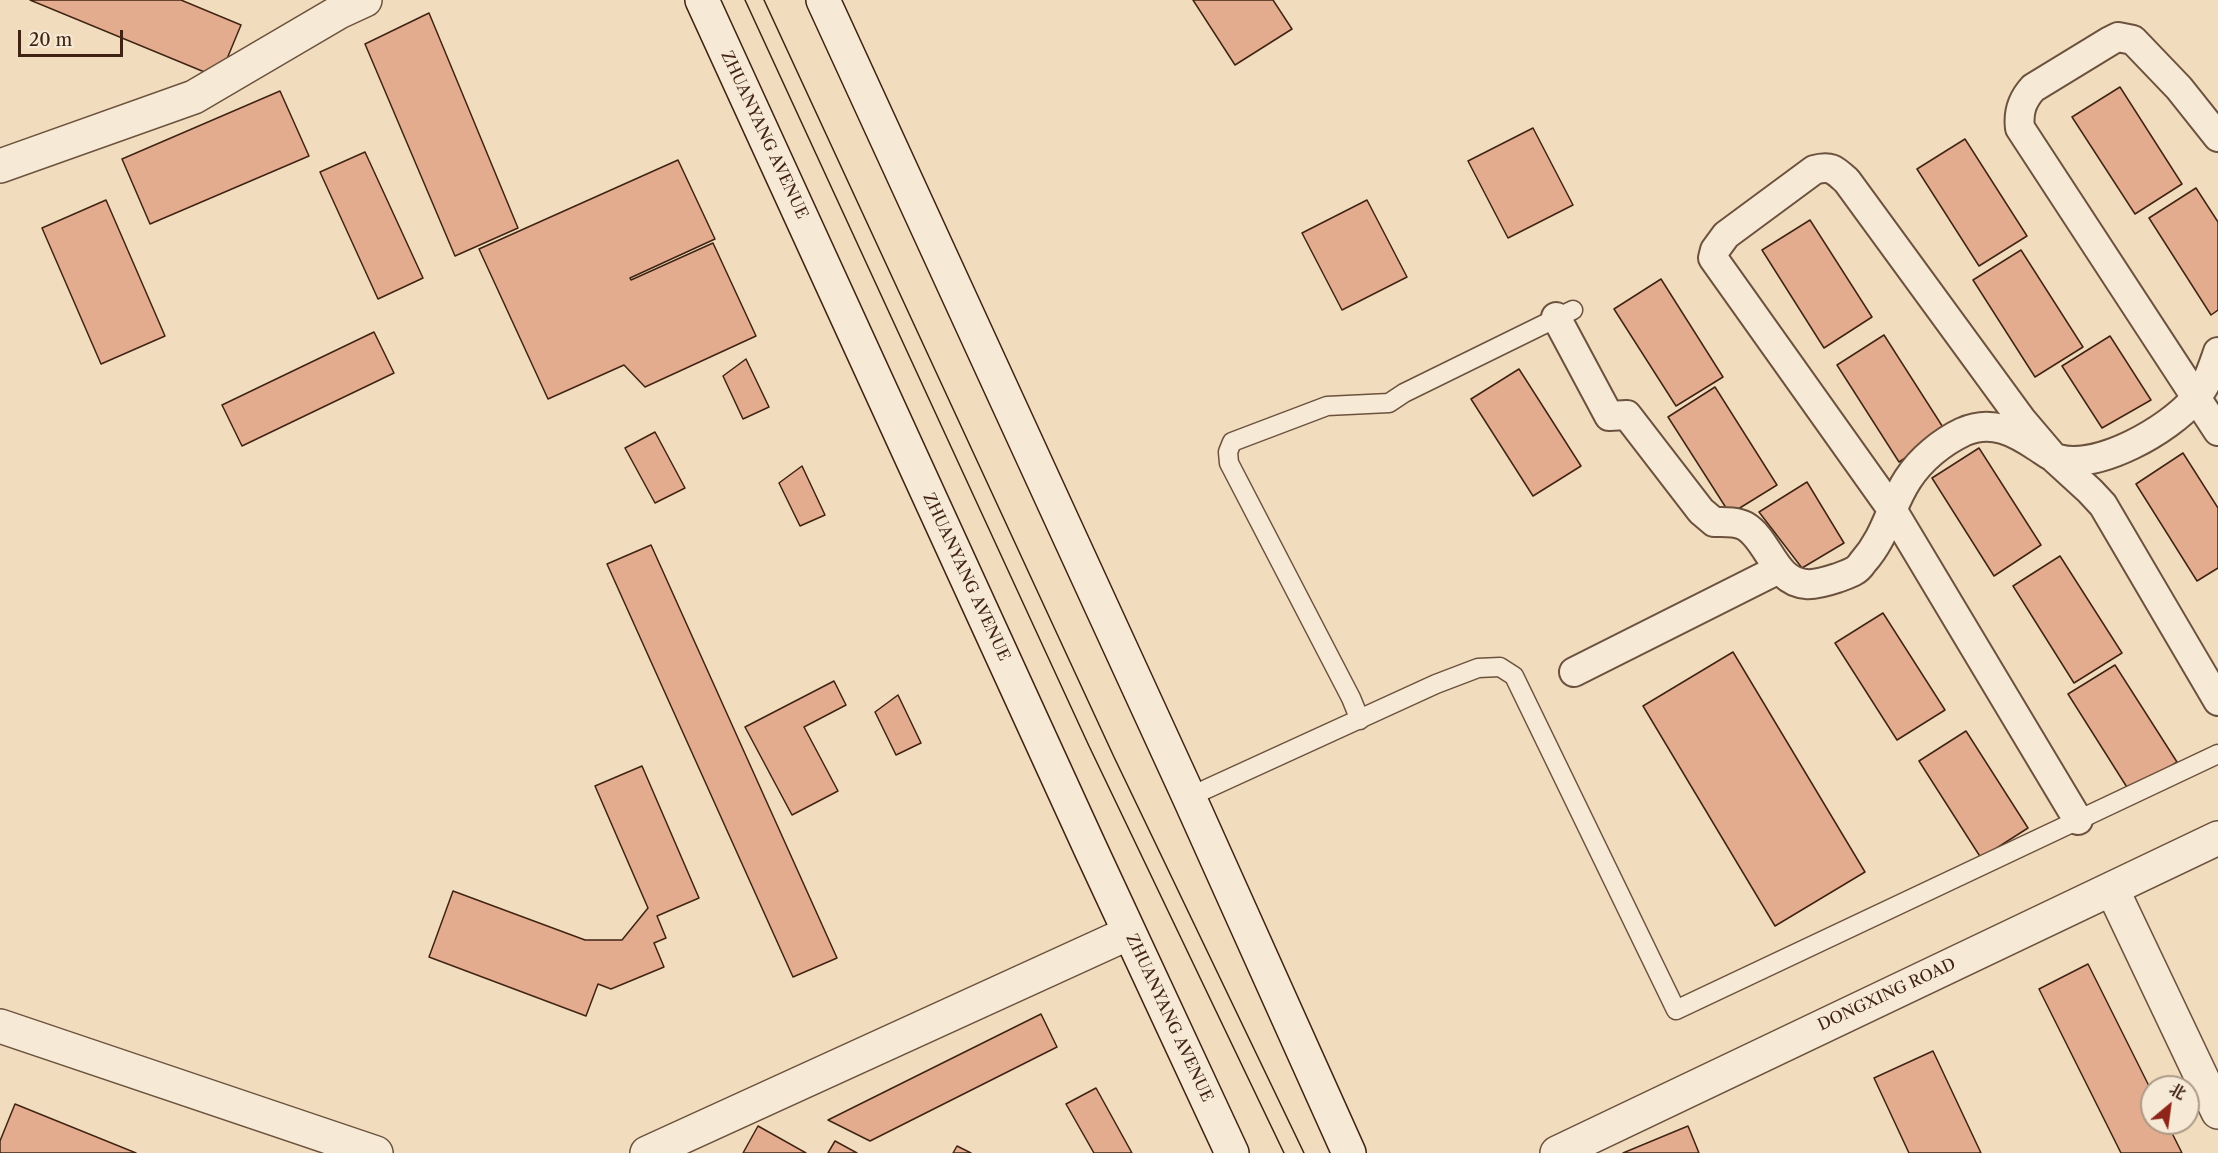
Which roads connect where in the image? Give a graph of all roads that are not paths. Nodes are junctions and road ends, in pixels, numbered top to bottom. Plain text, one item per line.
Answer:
1 (702, 0) edge
2 (823, 0) edge
3 (338, 4) edge
4 (2218, 137) edge
5 (0, 166) edge
6 (1564, 314) joint
7 (2218, 352) edge
8 (2196, 397) junction
9 (2218, 431) edge
10 (2055, 459) junction
11 (1893, 511) junction
12 (1779, 569) junction
13 (1574, 672) dead end
14 (2218, 701) edge
15 (1360, 720) junction
16 (2218, 754) edge
17 (1189, 797) junction
18 (2078, 820) junction
19 (2218, 838) edge
20 (2112, 889) junction
21 (1129, 933) junction
22 (0, 1026) edge
23 (2218, 1112) edge
24 (376, 1153) edge
25 (647, 1153) edge
26 (1232, 1153) edge
27 (1349, 1153) edge
28 (1557, 1153) edge

1 - 21 main road, ZHUANYANG AVENUE
2 - 17 main road
3 - 5 main road
4 - 8 street
6 - 12 street
6 - 15 lane
7 - 8 street
8 - 9 street
8 - 10 street
10 - 11 street
10 - 11 street
10 - 14 street
11 - 12 street
11 - 18 street
12 - 13 street
15 - 17 lane
15 - 18 lane
16 - 18 lane
17 - 27 main road
19 - 20 main road, DONGXING ROAD
20 - 23 main road
20 - 28 main road, DONGXING ROAD
21 - 25 main road
21 - 26 main road, ZHUANYANG AVENUE
22 - 24 main road

